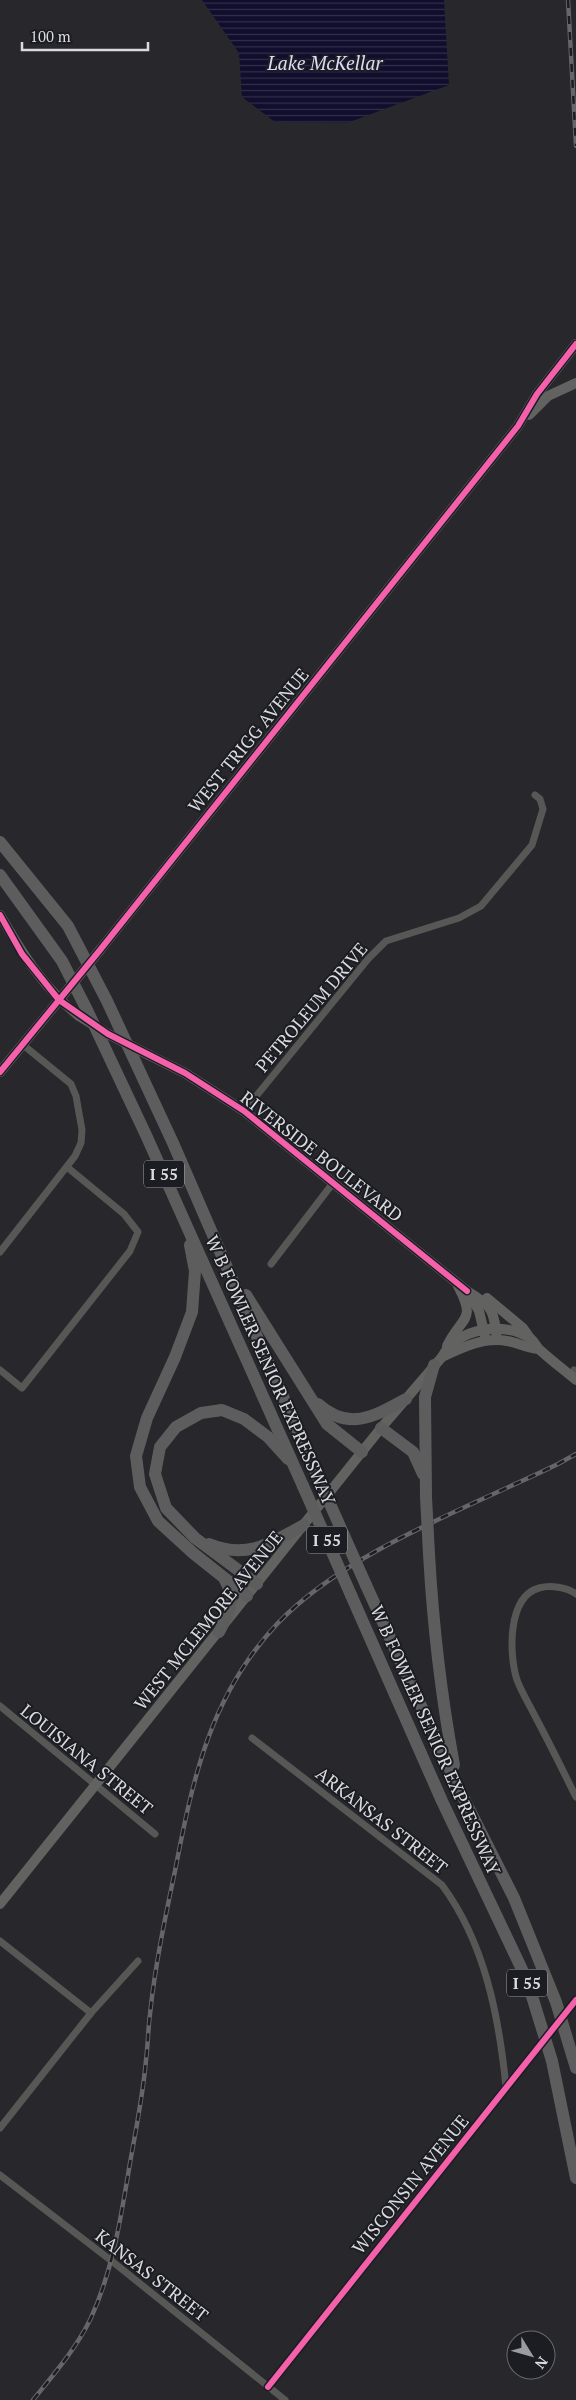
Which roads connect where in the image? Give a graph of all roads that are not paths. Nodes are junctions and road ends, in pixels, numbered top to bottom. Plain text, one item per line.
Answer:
1 (576, 344) edge
2 (576, 383) edge
3 (518, 426) junction
4 (535, 795) dead end
5 (0, 842) edge
6 (0, 875) edge
7 (0, 915) edge
8 (59, 1000) junction
9 (22, 1044) junction
10 (0, 1072) edge
11 (244, 1111) junction
12 (67, 1167) junction
13 (333, 1183) junction
14 (185, 1221) junction
15 (0, 1252) edge
16 (223, 1257) junction
17 (271, 1264) dead end
18 (456, 1281) junction
19 (467, 1291) junction
20 (496, 1328) junction
21 (484, 1330) junction
22 (530, 1338) junction
23 (497, 1340) junction
24 (486, 1341) junction
25 (538, 1348) junction
26 (441, 1357) junction
27 (556, 1362) junction
28 (0, 1370) edge
29 (576, 1373) edge
30 (576, 1386) edge
31 (310, 1397) junction
32 (406, 1399) junction
33 (381, 1428) junction
34 (362, 1452) junction
35 (294, 1466) junction
36 (425, 1478) junction
37 (304, 1525) junction
38 (195, 1538) junction
39 (224, 1578) junction
40 (257, 1584) junction
41 (576, 1594) edge
42 (247, 1596) junction
43 (219, 1632) junction
44 (0, 1706) edge
45 (252, 1738) dead end
46 (457, 1785) junction
47 (96, 1786) junction
48 (576, 1797) edge
49 (155, 1834) dead end
50 (0, 1904) edge
51 (0, 1940) edge
52 (138, 1960) dead end
53 (574, 2003) edge
54 (91, 2013) junction
55 (576, 2068) edge
56 (506, 2087) junction
57 (0, 2128) edge
58 (0, 2175) edge
59 (576, 2178) edge
60 (268, 2387) junction
61 (285, 2400) edge

1 - 3 street
2 - 3 street
3 - 8 street, WEST TRIGG AVENUE, bridge
4 - 11 street, PETROLEUM DRIVE
5 - 16 highway, W B FOWLER SENIOR EXPRESSWAY / I 55
6 - 14 highway, W B FOWLER SENIOR EXPRESSWAY / I 55
7 - 8 street, RIVERSIDE BOULEVARD
8 - 9 street, WEST TRIGG AVENUE
8 - 11 street, RIVERSIDE BOULEVARD, bridge
9 - 10 street, WEST TRIGG AVENUE
9 - 12 street
11 - 13 street, RIVERSIDE BOULEVARD
12 - 15 street
12 - 28 street
13 - 17 street
13 - 18 street, RIVERSIDE BOULEVARD
14 - 35 highway, W B FOWLER SENIOR EXPRESSWAY / I 55
14 - 39 highway
16 - 31 highway
16 - 46 highway, W B FOWLER SENIOR EXPRESSWAY / I 55, bridge
18 - 19 street, RIVERSIDE BOULEVARD
18 - 22 street
18 - 26 street
19 - 20 street, RIVERSIDE BOULEVARD
19 - 21 street, RIVERSIDE BOULEVARD
20 - 21 street, WEST MCLEMORE AVENUE
20 - 22 street
20 - 23 street, RIVERSIDE BOULEVARD
21 - 24 street, RIVERSIDE BOULEVARD
21 - 26 street, WEST MCLEMORE AVENUE
22 - 25 street
23 - 24 street, WEST MCLEMORE AVENUE
23 - 25 street, WEST MCLEMORE AVENUE
24 - 26 street, WEST MCLEMORE AVENUE
25 - 27 street
26 - 32 street, WEST MCLEMORE AVENUE
26 - 36 highway
27 - 29 street
27 - 30 street
31 - 32 highway
31 - 34 highway
32 - 33 street, WEST MCLEMORE AVENUE
33 - 34 street, WEST MCLEMORE AVENUE
33 - 36 highway
34 - 37 street, WEST MCLEMORE AVENUE
35 - 38 highway
35 - 59 highway, W B FOWLER SENIOR EXPRESSWAY / I 55, bridge
36 - 46 highway, bridge
37 - 38 highway
37 - 40 street, WEST MCLEMORE AVENUE
38 - 40 highway
39 - 42 highway
39 - 43 highway
40 - 42 street, WEST MCLEMORE AVENUE
41 - 48 street
42 - 43 street, WEST MCLEMORE AVENUE
43 - 47 street, WEST MCLEMORE AVENUE
44 - 47 street, LOUISIANA STREET
45 - 56 street, ARKANSAS STREET
46 - 55 highway, W B FOWLER SENIOR EXPRESSWAY / I 55
47 - 49 street, LOUISIANA STREET
47 - 50 street, WEST MCLEMORE AVENUE
51 - 54 street
52 - 54 street
53 - 56 street, WISCONSIN AVENUE, bridge
54 - 57 street
56 - 60 street, WISCONSIN AVENUE
58 - 60 street, KANSAS STREET
60 - 61 street, KANSAS STREET

